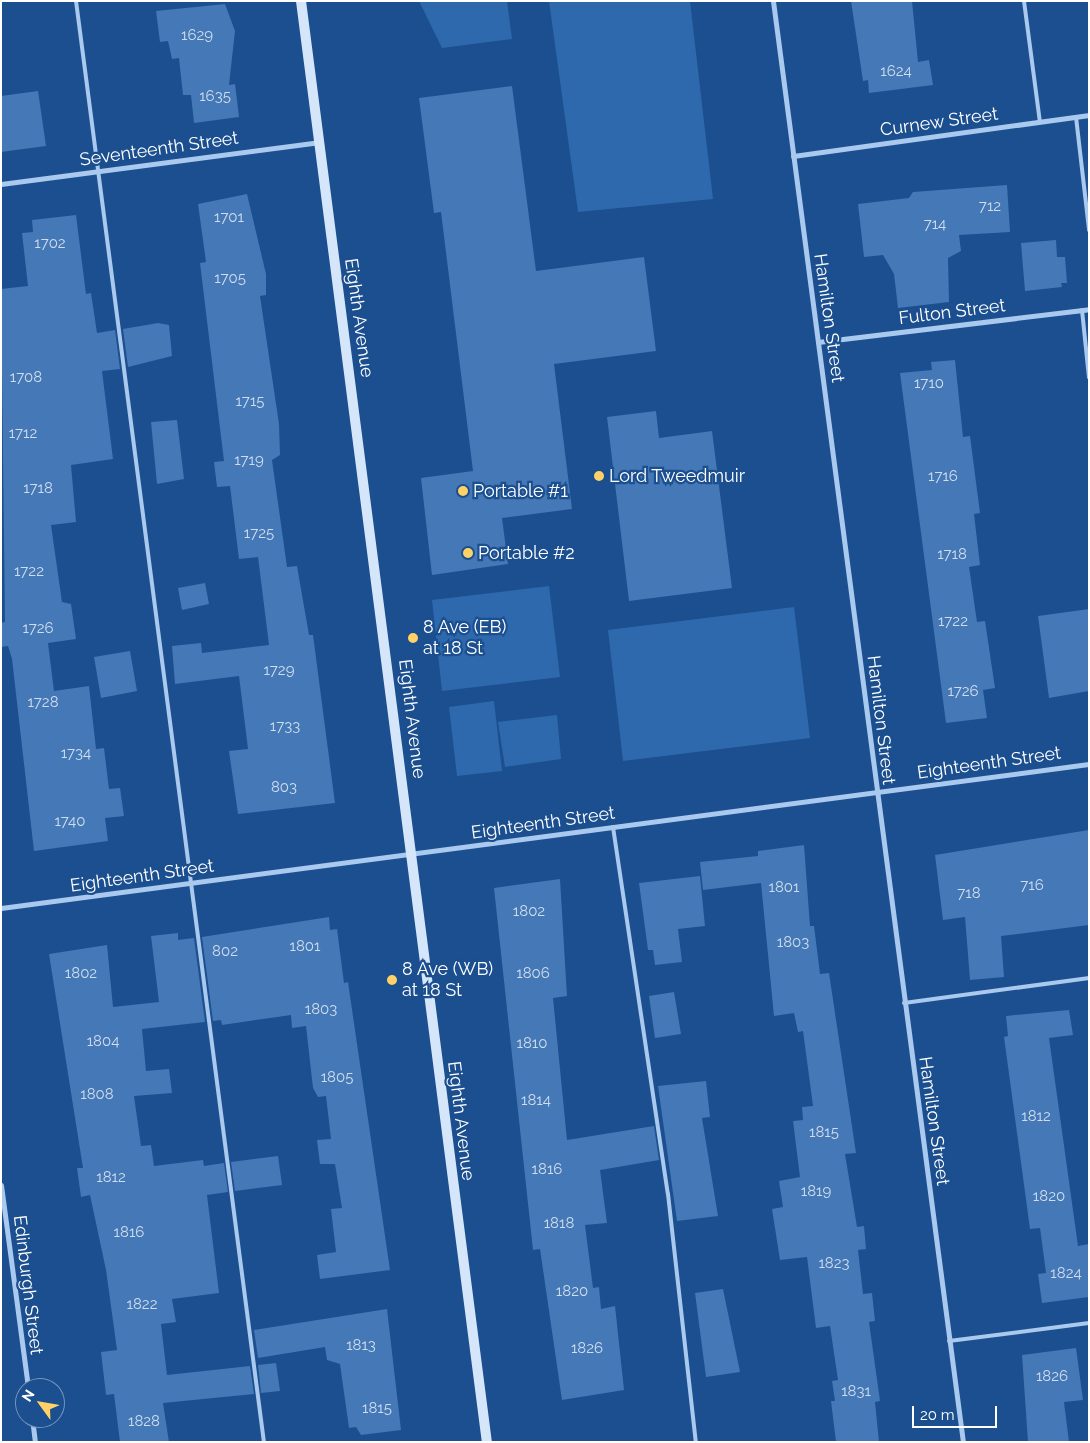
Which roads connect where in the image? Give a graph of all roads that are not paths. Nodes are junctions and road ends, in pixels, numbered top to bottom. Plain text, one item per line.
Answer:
1 (76, 1) edge
2 (301, 1) edge
3 (773, 1) edge
4 (1024, 1) edge
5 (1089, 115) edge
6 (1076, 117) junction
7 (1040, 122) junction
8 (320, 142) junction
9 (793, 156) junction
10 (98, 171) junction
11 (1, 184) edge
12 (1089, 230) edge
13 (1089, 309) edge
14 (1082, 310) junction
15 (818, 342) junction
16 (1089, 378) edge
17 (1089, 764) edge
18 (877, 792) junction
19 (613, 827) junction
20 (409, 854) junction
21 (191, 883) junction
22 (1, 908) edge
23 (1089, 978) edge
24 (904, 1003) junction
25 (1, 1185) edge
26 (1089, 1323) edge
27 (949, 1341) junction
28 (27, 1378) edge
29 (33, 1428) edge
30 (35, 1442) edge
31 (264, 1442) edge
32 (486, 1442) edge
33 (696, 1442) edge
34 (963, 1442) edge

1 - 10 lane
2 - 8 street, Eighth Avenue
3 - 9 street, Hamilton Street
4 - 7 lane
5 - 6 street, Curnew Street
6 - 7 street, Curnew Street
6 - 12 lane
7 - 9 street, Curnew Street
8 - 10 street, Seventeenth Street
8 - 20 street, Eighth Avenue
9 - 15 street, Hamilton Street
10 - 11 street, Seventeenth Street
10 - 21 lane
13 - 14 street, Fulton Street
14 - 15 street, Fulton Street
14 - 16 lane
15 - 18 street, Hamilton Street
17 - 18 street, Eighteenth Street
18 - 19 street, Eighteenth Street
18 - 24 street, Hamilton Street
19 - 20 street, Eighteenth Street
19 - 33 lane
20 - 21 street, Eighteenth Street
20 - 32 street, Eighth Avenue
21 - 22 street, Eighteenth Street
21 - 31 lane
23 - 24 lane
24 - 27 street, Hamilton Street
25 - 28 street, Edinburgh Street
26 - 27 lane
27 - 34 street, Hamilton Street
29 - 30 street

